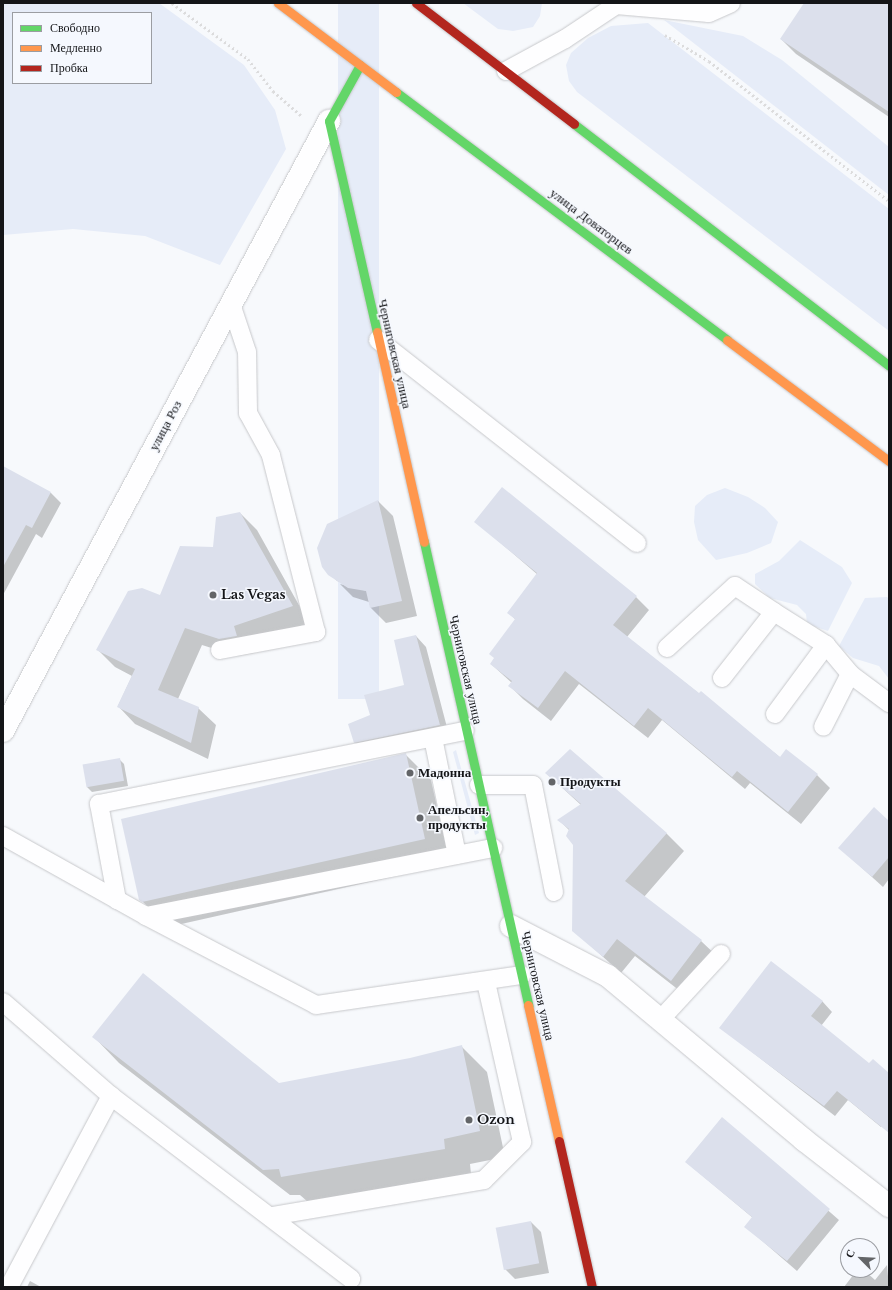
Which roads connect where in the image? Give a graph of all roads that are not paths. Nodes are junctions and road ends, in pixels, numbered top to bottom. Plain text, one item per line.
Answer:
1 (278, 3) edge
2 (416, 3) edge
3 (731, 3) edge
4 (360, 65) junction
5 (506, 71) junction
6 (326, 127) junction
7 (231, 304) junction
8 (378, 340) junction
9 (889, 366) edge
10 (889, 461) edge
11 (637, 544) dead end
12 (774, 612) junction
13 (826, 645) junction
14 (667, 648) dead end
15 (220, 650) dead end
16 (850, 674) junction
17 (722, 678) dead end
18 (889, 703) edge
19 (776, 714) dead end
20 (823, 727) dead end
21 (3, 731) edge
22 (465, 731) junction
23 (433, 738) junction
24 (479, 785) junction
25 (3, 836) edge
26 (493, 848) junction
27 (457, 855) junction
28 (554, 892) dead end
29 (117, 900) junction
30 (146, 916) junction
31 (511, 926) junction
32 (721, 954) dead end
33 (522, 975) junction
34 (486, 982) junction
35 (3, 1002) edge
36 (660, 1020) junction
37 (111, 1096) junction
38 (889, 1206) edge
39 (272, 1216) junction
40 (351, 1279) dead end
41 (9, 1287) edge
42 (592, 1287) edge

1 - 4 main road, улица Доваторцев
2 - 5 main road
3 - 5 lane
4 - 6 main road
4 - 10 main road, улица Доваторцев
5 - 9 main road
6 - 7 street, улица Роз
6 - 8 main road, Черниговская улица
7 - 15 lane
7 - 21 street, улица Роз
8 - 11 lane
8 - 22 main road, Черниговская улица
12 - 13 lane
12 - 14 lane
12 - 17 lane
13 - 16 lane
13 - 19 lane
16 - 18 lane
16 - 20 lane
22 - 23 lane
22 - 24 main road, Черниговская улица
23 - 27 lane
23 - 29 lane
24 - 26 main road, Черниговская улица
24 - 28 lane
25 - 29 lane
26 - 27 lane
26 - 31 main road, Черниговская улица
27 - 30 lane
29 - 30 lane
30 - 34 lane
31 - 33 main road, Черниговская улица
31 - 36 street
32 - 36 lane
33 - 34 lane
33 - 42 main road, Черниговская улица
34 - 39 lane
35 - 37 lane
36 - 38 street
37 - 39 lane
37 - 41 lane
39 - 40 lane

